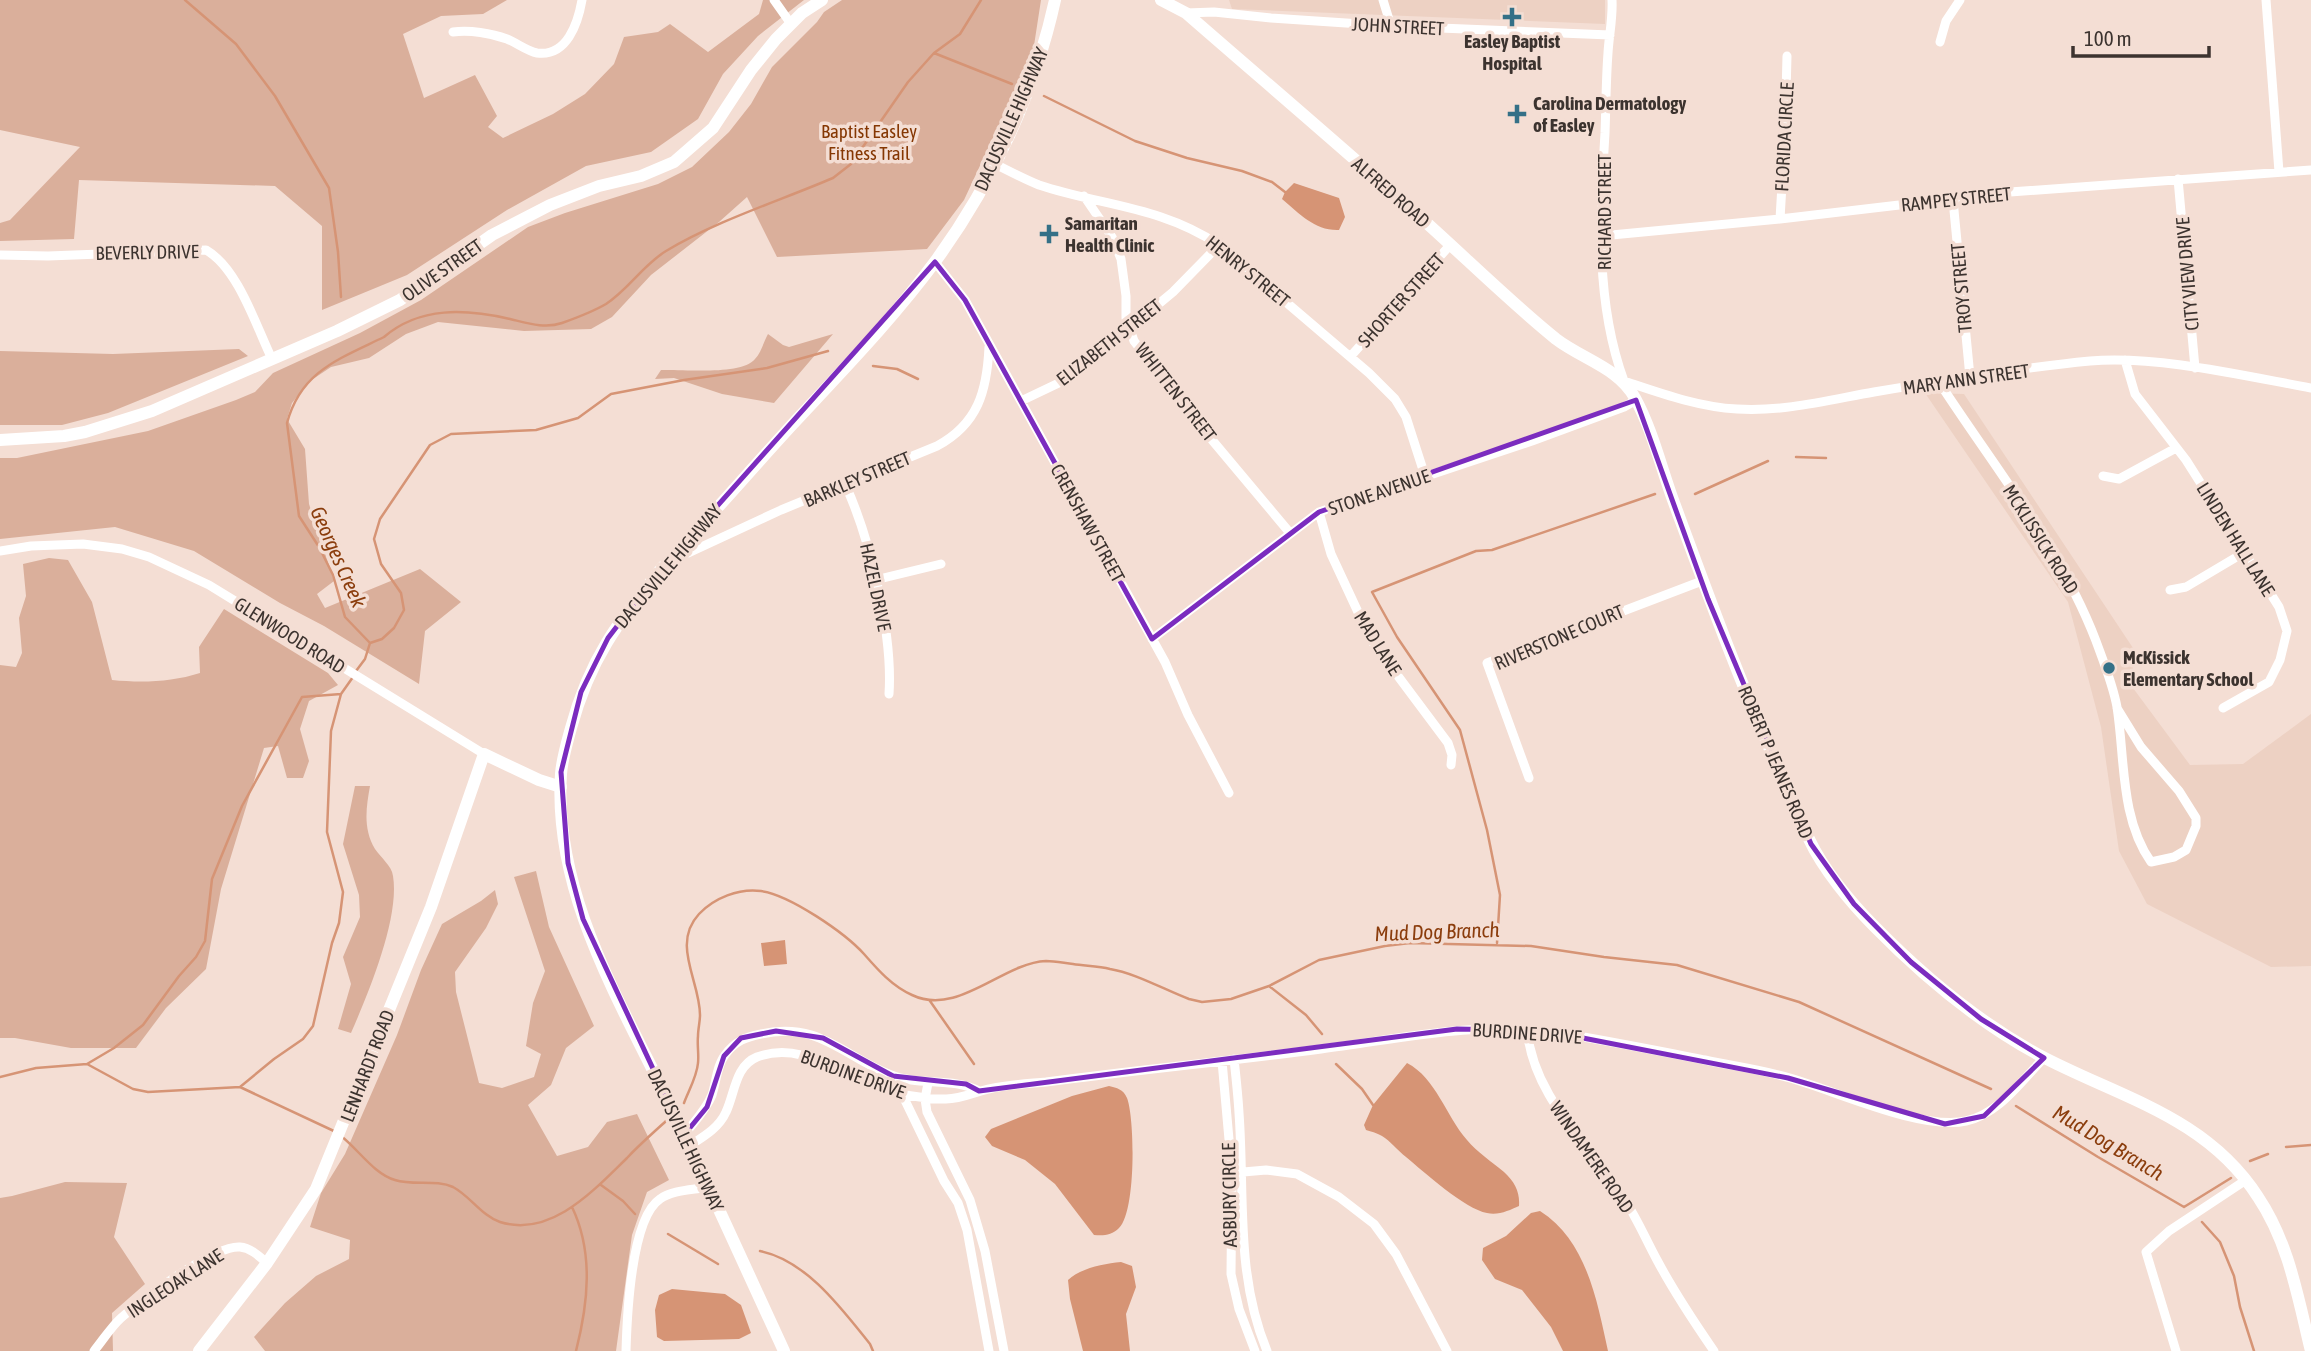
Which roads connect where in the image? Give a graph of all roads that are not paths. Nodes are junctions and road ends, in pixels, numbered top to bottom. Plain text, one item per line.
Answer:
1 (582, 0) edge
2 (774, 0) edge
3 (822, 0) edge
4 (1055, 0) edge
5 (1161, 0) edge
6 (1382, 0) edge
7 (1612, 0) edge
8 (1960, 0) edge
9 (2266, 0) edge
10 (1186, 13) junction
11 (791, 24) junction
12 (1391, 26) junction
13 (453, 32) dead end
14 (1610, 35) junction
15 (1940, 42) dead end
16 (1787, 56) dead end
17 (995, 163) junction
18 (2311, 170) edge
19 (2279, 172) junction
20 (2178, 179) junction
21 (1084, 197) junction
22 (1953, 200) junction
23 (1780, 219) junction
24 (1601, 236) junction
25 (1219, 244) junction
26 (1451, 244) junction
27 (0, 255) edge
28 (935, 262) junction
29 (1128, 329) junction
30 (990, 345) junction
31 (1350, 357) junction
32 (272, 359) junction
33 (2125, 360) junction
34 (2194, 368) junction
35 (1970, 377) junction
36 (1624, 380) junction
37 (1939, 383) junction
38 (2311, 388) edge
39 (1636, 400) junction
40 (1021, 401) junction
41 (0, 440) edge
42 (2176, 448) junction
43 (1425, 476) junction
44 (2103, 476) dead end
45 (845, 484) junction
46 (1319, 512) junction
47 (1290, 533) junction
48 (0, 551) edge
49 (2245, 552) junction
50 (668, 562) junction
51 (941, 564) dead end
52 (875, 580) junction
53 (1702, 581) junction
54 (2169, 590) dead end
55 (1152, 639) junction
56 (889, 694) dead end
57 (2117, 708) junction
58 (2223, 708) dead end
59 (484, 754) junction
60 (1451, 765) dead end
61 (1529, 778) dead end
62 (561, 787) junction
63 (1229, 793) dead end
64 (1527, 1030) junction
65 (2044, 1058) junction
66 (1234, 1059) junction
67 (1222, 1060) junction
68 (928, 1083) junction
69 (979, 1091) junction
70 (901, 1092) junction
71 (925, 1099) junction
72 (687, 1140) junction
73 (1236, 1172) junction
74 (2246, 1180) junction
75 (708, 1187) junction
76 (970, 1200) junction
77 (958, 1203) junction
78 (985, 1251) junction
79 (971, 1253) junction
80 (267, 1263) junction
81 (1256, 1323) junction
82 (1246, 1328) junction
83 (94, 1351) edge
84 (199, 1351) edge
85 (626, 1351) edge
86 (784, 1351) edge
87 (989, 1351) edge
88 (1004, 1351) edge
89 (1255, 1351) edge
90 (1267, 1351) edge
91 (1447, 1351) edge
92 (1714, 1351) edge
93 (2176, 1351) edge
94 (2311, 1351) edge

1 - 13 street
2 - 11 street
3 - 11 street, OLIVE STREET
4 - 17 street, DACUSVILLE HIGHWAY
5 - 10 street, ALFRED ROAD
6 - 12 street
7 - 14 street, RICHARD STREET
8 - 15 street
9 - 19 street
10 - 12 street, JOHN STREET
10 - 26 street, ALFRED ROAD
11 - 32 street, OLIVE STREET
12 - 14 street, JOHN STREET
14 - 24 street, RICHARD STREET
16 - 23 street, FLORIDA CIRCLE
17 - 21 street, HENRY STREET
17 - 28 street, DACUSVILLE HIGHWAY
18 - 19 street, RAMPEY STREET
19 - 20 street, RAMPEY STREET
20 - 22 street, RAMPEY STREET
20 - 34 street, CITY VIEW DRIVE
21 - 25 street, HENRY STREET
21 - 29 street, WHITTEN STREET
22 - 23 street, RAMPEY STREET
22 - 35 street, TROY STREET
23 - 24 street, RAMPEY STREET
24 - 36 street, RICHARD STREET
25 - 29 street, ELIZABETH STREET
25 - 31 street, HENRY STREET
26 - 31 street, SHORTER STREET
26 - 36 street, ALFRED ROAD
27 - 32 street, BEVERLY DRIVE
28 - 30 street, CRENSHAW STREET
28 - 50 street, DACUSVILLE HIGHWAY
29 - 40 street, ELIZABETH STREET
29 - 47 street, WHITTEN STREET
30 - 40 street, CRENSHAW STREET
30 - 45 street, BARKLEY STREET
31 - 43 street, HENRY STREET
32 - 41 street, OLIVE STREET
33 - 34 street, MARY ANN STREET
33 - 35 street, MARY ANN STREET
33 - 42 street, LINDEN HALL LANE
34 - 38 street, MARY ANN STREET
35 - 37 street, MARY ANN STREET
36 - 37 street, MARY ANN STREET
36 - 39 street, ROBERT P JEANES ROAD
37 - 57 street, MCKLISSICK ROAD
39 - 43 street, STONE AVENUE
39 - 53 street, ROBERT P JEANES ROAD
40 - 55 street, CRENSHAW STREET
42 - 44 street
42 - 49 street, LINDEN HALL LANE
43 - 46 street, STONE AVENUE
45 - 50 street, BARKLEY STREET
45 - 52 street, HAZEL DRIVE
46 - 47 street, STONE AVENUE
46 - 60 street, MAD LANE
47 - 55 street, STONE AVENUE
48 - 59 street, GLENWOOD ROAD
49 - 54 street
49 - 58 street, LINDEN HALL LANE
50 - 62 street, DACUSVILLE HIGHWAY
51 - 52 street
52 - 56 street, HAZEL DRIVE
53 - 61 street, RIVERSTONE COURT
53 - 65 street, ROBERT P JEANES ROAD
55 - 63 street, CRENSHAW STREET
57 - 57 street, MCKLISSICK ROAD
59 - 62 street, GLENWOOD ROAD
59 - 80 street, LENHARDT ROAD
62 - 72 street, DACUSVILLE HIGHWAY
64 - 65 street, BURDINE DRIVE
64 - 66 street, BURDINE DRIVE
64 - 92 street, WINDAMERE ROAD
65 - 74 street, ROBERT P JEANES ROAD
66 - 67 street, BURDINE DRIVE
66 - 73 street, ASBURY CIRCLE
67 - 69 street, BURDINE DRIVE
67 - 73 street, ASBURY CIRCLE
68 - 69 street, BURDINE DRIVE
68 - 71 street
68 - 72 street, BURDINE DRIVE
69 - 71 street, BURDINE DRIVE
70 - 71 street, BURDINE DRIVE
70 - 72 street, BURDINE DRIVE
70 - 77 street
71 - 76 street
72 - 75 street, DACUSVILLE HIGHWAY
73 - 81 street, ASBURY CIRCLE
73 - 82 street, ASBURY CIRCLE
73 - 91 street
74 - 93 street
74 - 94 street, ROBERT P JEANES ROAD
75 - 85 street
75 - 86 street, DACUSVILLE HIGHWAY
76 - 77 street
76 - 78 street
77 - 79 street
78 - 79 street
78 - 88 street
79 - 87 street
80 - 83 street, INGLEOAK LANE
80 - 84 street, LENHARDT ROAD
81 - 82 street
81 - 90 street, ASBURY CIRCLE
82 - 89 street, ASBURY CIRCLE

